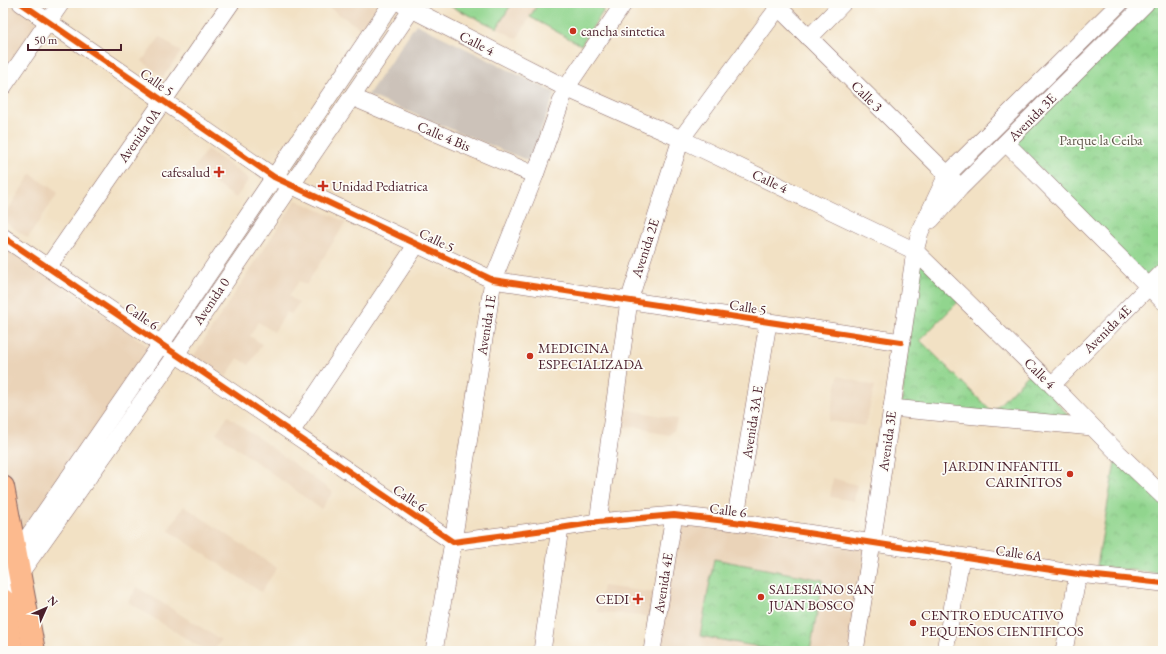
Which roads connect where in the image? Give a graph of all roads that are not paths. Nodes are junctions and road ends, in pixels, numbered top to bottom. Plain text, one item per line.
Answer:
1 (21, 3) edge
2 (61, 3) edge
3 (231, 3) edge
4 (392, 3) edge
5 (624, 3) edge
6 (843, 3) edge
7 (1120, 3) edge
8 (1146, 3) edge
9 (409, 5) edge
10 (776, 5) edge
11 (48, 21) junction
12 (809, 38) junction
13 (3, 87) edge
14 (566, 88) junction
15 (352, 98) junction
16 (163, 101) junction
17 (680, 139) junction
18 (1006, 143) junction
19 (535, 175) junction
20 (947, 175) junction
21 (274, 177) junction
22 (292, 185) junction
23 (960, 188) junction
24 (920, 232) junction
25 (3, 237) edge
26 (417, 244) junction
27 (915, 250) junction
28 (48, 267) junction
29 (1163, 272) edge
30 (493, 280) junction
31 (1148, 287) junction
32 (628, 301) junction
33 (1163, 301) edge
34 (768, 322) junction
35 (902, 342) junction
36 (161, 344) junction
37 (176, 354) junction
38 (1052, 385) junction
39 (892, 408) junction
40 (1092, 427) junction
41 (291, 432) junction
42 (3, 487) edge
43 (1163, 496) edge
44 (674, 515) junction
45 (598, 522) junction
46 (735, 522) junction
47 (560, 528) junction
48 (453, 542) junction
49 (872, 543) junction
50 (961, 557) junction
51 (13, 567) edge
52 (1078, 574) junction
53 (1163, 583) edge
54 (3, 598) edge
55 (12, 651) edge
56 (34, 651) edge
57 (434, 651) edge
58 (542, 651) edge
59 (652, 651) edge
60 (855, 651) edge
61 (945, 651) edge
62 (1064, 651) edge

1 - 11 street, Calle 5
2 - 11 street
3 - 16 street, Avenida 0A
4 - 21 street, Avenida 0
5 - 14 street, Avenida 1E
6 - 12 street
7 - 20 street, Avenida 3E
8 - 18 street, Avenida 3E
9 - 14 street, Calle 4
9 - 15 street, Avenida 0
10 - 12 street, Calle 3
10 - 17 street, Avenida 2E
11 - 13 street
11 - 16 street, Calle 5
12 - 20 street, Calle 3
14 - 17 street, Calle 4
14 - 19 street, Avenida 1E
15 - 19 street, Calle 4 Bis
15 - 22 street, Avenida 0
16 - 21 street, Calle 5
16 - 28 street, Avenida 0A
17 - 27 street, Calle 4
17 - 32 street, Avenida 2E
18 - 23 street, Avenida 3E
18 - 31 street
19 - 30 street, Avenida 1E
20 - 23 street, Calle 3
20 - 24 street, Avenida 3E
21 - 22 street, Calle 5
21 - 36 street, Avenida 0
22 - 26 street, Calle 5
22 - 37 street, Avenida 0
23 - 24 street, Avenida 3E
24 - 27 street, Avenida 3E
25 - 28 street, Calle 6
26 - 30 street, Calle 5
26 - 41 street
27 - 35 street, Avenida 3E
27 - 38 street, Calle 4
28 - 36 street, Calle 6
29 - 31 street, Avenida 4E
30 - 32 street, Calle 5
30 - 48 street, Avenida 1E
31 - 33 street
31 - 38 street, Avenida 4E
32 - 34 street, Calle 5
32 - 45 street, Avenida 2E
34 - 35 street, Calle 5
34 - 46 street, Avenida 3A E
35 - 39 street, Avenida 3E
36 - 37 street, Calle 6
36 - 51 street, Avenida 0
37 - 41 street, Calle 6
37 - 51 street, Avenida 0
38 - 40 street, Calle 4
39 - 40 street
39 - 49 street, Avenida 3E
40 - 43 street, Calle 4
41 - 48 street, Calle 6
42 - 51 main road
44 - 45 street, Calle 6
44 - 46 street, Calle 6
44 - 59 street, Avenida 4E
45 - 47 street, Calle 6
46 - 49 street, Calle 6
47 - 48 street, Calle 6
47 - 58 street
48 - 57 street, Avenida 1E
49 - 50 street, Calle 6A
49 - 60 street, Avenida 3E
50 - 52 street, Calle 6A
50 - 61 street
51 - 54 street, Avenida 0
51 - 56 main road
52 - 53 street, Calle 6A
52 - 62 street
54 - 55 main road

